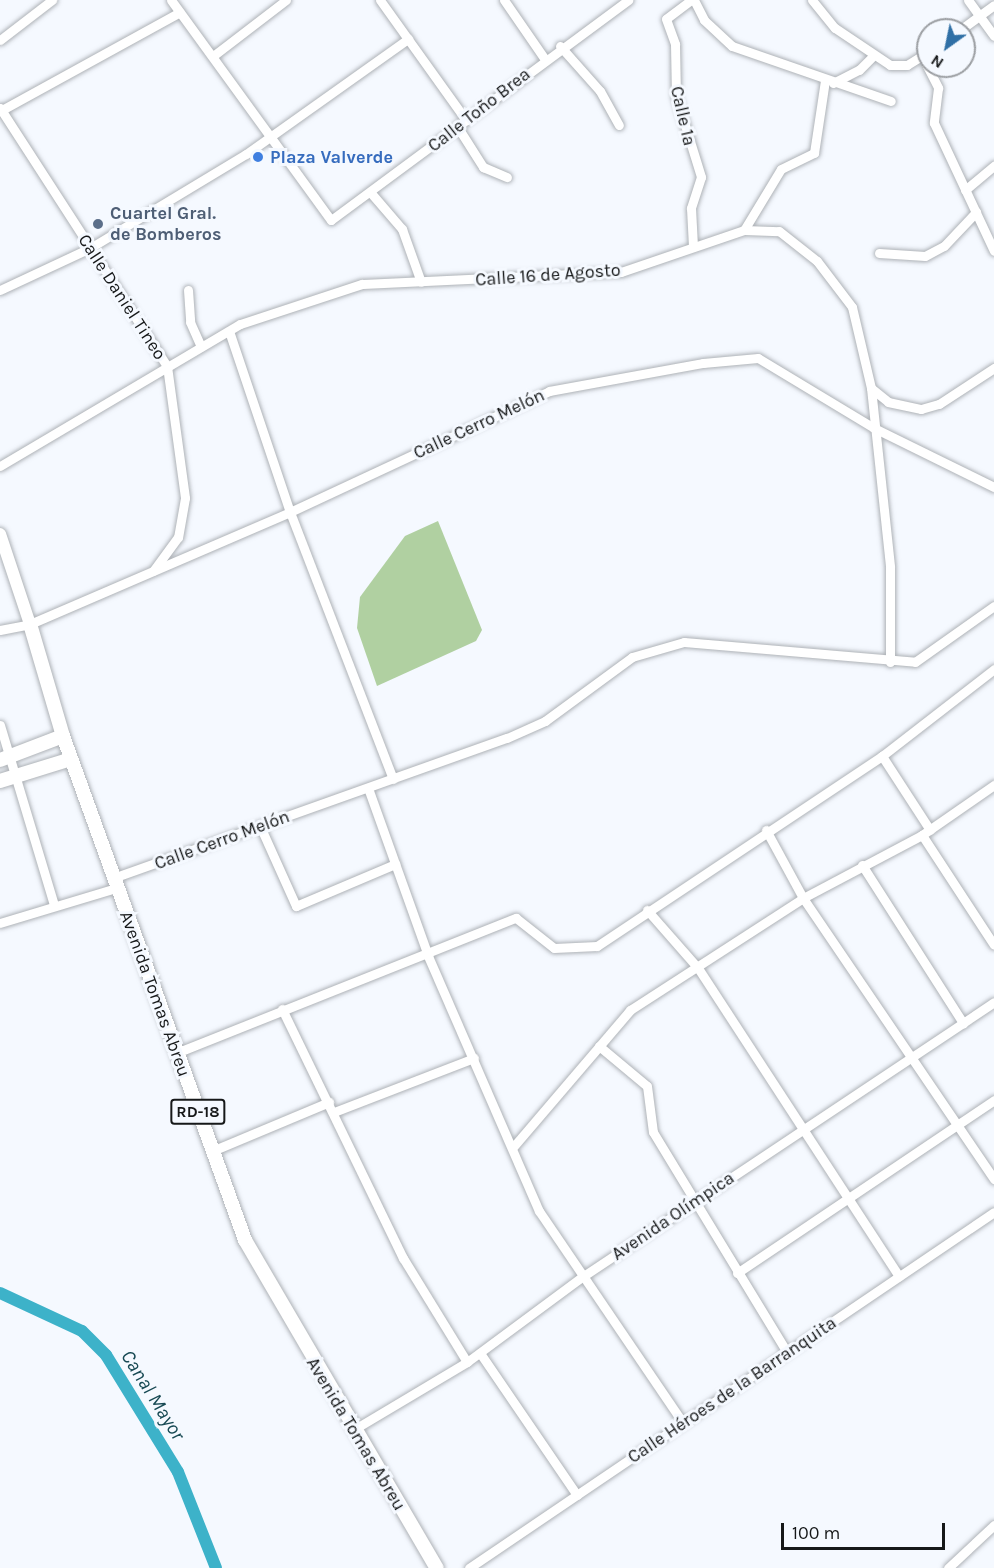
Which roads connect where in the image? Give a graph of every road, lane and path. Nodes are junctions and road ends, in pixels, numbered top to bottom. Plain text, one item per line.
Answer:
1 (171, 0) edge
2 (286, 0) edge
3 (380, 0) edge
4 (504, 0) edge
5 (627, 0) edge
6 (692, 0) edge
7 (812, 0) edge
8 (968, 0) edge
9 (48, 1) edge
10 (994, 5) edge
11 (180, 12) junction
12 (980, 16) junction
13 (976, 19) edge
14 (994, 36) edge
15 (408, 39) junction
16 (0, 40) edge
17 (560, 46) junction
18 (874, 55) junction
19 (213, 56) junction
20 (544, 58) junction
21 (916, 58) edge
22 (934, 78) edge
23 (829, 81) junction
24 (891, 101) dead end
25 (0, 110) edge
26 (466, 120) junction
27 (619, 125) dead end
28 (457, 126) junction
29 (270, 136) junction
30 (994, 166) edge
31 (507, 177) dead end
32 (965, 190) junction
33 (371, 193) junction
34 (975, 212) junction
35 (744, 230) junction
36 (693, 244) junction
37 (90, 248) junction
38 (994, 251) edge
39 (879, 253) dead end
40 (421, 282) junction
41 (0, 290) edge
42 (188, 290) dead end
43 (229, 331) junction
44 (201, 347) junction
45 (167, 366) junction
46 (993, 369) edge
47 (871, 388) junction
48 (874, 428) junction
49 (0, 466) edge
50 (994, 487) edge
51 (290, 513) junction
52 (0, 534) edge
53 (153, 571) junction
54 (994, 606) edge
55 (30, 624) junction
56 (0, 630) edge
57 (890, 662) junction
58 (994, 669) edge
59 (0, 725) edge
60 (63, 736) junction
61 (882, 756) junction
62 (6, 758) edge
63 (71, 759) junction
64 (17, 775) junction
65 (393, 779) junction
66 (0, 781) edge
67 (994, 785) edge
68 (368, 788) junction
69 (260, 826) junction
70 (766, 830) junction
71 (926, 832) junction
72 (395, 864) junction
73 (862, 864) junction
74 (115, 883) junction
75 (803, 898) junction
76 (54, 905) junction
77 (648, 910) junction
78 (0, 923) edge
79 (994, 945) edge
80 (428, 956) junction
81 (698, 968) junction
82 (994, 1002) edge
83 (282, 1009) junction
84 (963, 1023) junction
85 (599, 1046) junction
86 (176, 1053) junction
87 (474, 1058) junction
88 (910, 1058) junction
89 (994, 1100) edge
90 (329, 1102) junction
91 (334, 1112) junction
92 (958, 1127) junction
93 (801, 1131) junction
94 (514, 1146) junction
95 (212, 1151) junction
96 (994, 1179) edge
97 (845, 1201) junction
98 (693, 1202) junction
99 (994, 1212) edge
100 (737, 1273) junction
101 (899, 1276) junction
102 (582, 1277) junction
103 (788, 1352) junction
104 (480, 1353) junction
105 (467, 1362) junction
106 (683, 1423) junction
107 (353, 1430) junction
108 (577, 1495) junction
109 (994, 1525) edge
110 (437, 1568) edge
111 (469, 1568) edge
112 (948, 1568) edge

1 - 11 street
2 - 19 street
3 - 15 street
4 - 20 street
5 - 17 street, Calle Toño Brea
6 - 23 street
6 - 36 street, Calle 1ª
7 - 18 street
8 - 12 street
9 - 16 street
10 - 12 street
11 - 19 street
11 - 25 street
12 - 13 street
12 - 14 street
15 - 26 street
15 - 29 street
17 - 20 street, Calle Toño Brea
17 - 27 street
18 - 21 street
18 - 23 street
19 - 29 street
20 - 26 street, Calle Toño Brea
22 - 32 street
23 - 24 street
23 - 35 street
25 - 37 street, Calle Daniel Tineo
26 - 28 street, Calle Toño Brea
28 - 31 street
28 - 33 street, Calle Toño Brea
29 - 33 street, Calle Toño Brea
29 - 37 street
30 - 32 street
32 - 34 street
33 - 40 street
34 - 38 street
34 - 39 street
35 - 36 street, Calle 16 de Agosto
35 - 47 street, Calle 16 de Agosto
36 - 40 street, Calle 16 de Agosto
37 - 41 street
37 - 45 street, Calle Daniel Tineo
40 - 43 street, Calle 16 de Agosto
42 - 44 street
43 - 44 street, Calle 16 de Agosto
43 - 51 street
44 - 45 street, Calle 16 de Agosto
45 - 49 street, Calle 16 de Agosto
45 - 53 street, Calle Daniel Tineo
46 - 47 street
47 - 48 street, Calle 16 de Agosto
48 - 50 street, Calle Cerro Melón
48 - 51 street, Calle Cerro Melón
48 - 57 street, Calle 16 de Agosto
51 - 53 street, Calle Cerro Melón
51 - 65 street
52 - 55 main road
53 - 55 street, Calle Cerro Melón
54 - 57 street, Calle Cerro Melón
55 - 56 street, Calle Cerro Melón
55 - 60 main road, Avenida Tomas Abreu / RD-18
57 - 65 street, Calle Cerro Melón
58 - 61 street
59 - 62 street
60 - 62 main road
60 - 63 main road, Avenida Tomas Abreu / RD-18
61 - 70 street
61 - 71 street
62 - 64 street
63 - 64 main road
63 - 74 main road, Avenida Tomas Abreu / RD-18
64 - 66 main road
64 - 76 street
65 - 68 street, Calle Cerro Melón
67 - 71 street
68 - 69 street, Calle Cerro Melón
68 - 72 street
69 - 72 street
69 - 74 street, Calle Cerro Melón
70 - 75 street
70 - 77 street
71 - 73 street
71 - 79 street
72 - 80 street
73 - 75 street
73 - 84 street
74 - 76 street, Calle Cerro Melón
74 - 86 main road, Avenida Tomas Abreu / RD-18
75 - 81 street
75 - 88 street
76 - 78 street, Calle Cerro Melón
77 - 80 street
77 - 81 street
80 - 83 street
80 - 87 street
81 - 85 street
81 - 93 street
82 - 84 street, Avenida Olímpica
83 - 86 street
83 - 90 street
84 - 88 street, Avenida Olímpica
85 - 94 street
85 - 98 street
86 - 95 main road, Avenida Tomas Abreu / RD-18
87 - 91 street
87 - 94 street
88 - 92 street
88 - 93 street, Avenida Olímpica
89 - 92 street
90 - 91 street
90 - 95 street
91 - 105 street
92 - 96 street
92 - 97 street
93 - 97 street
93 - 98 street, Avenida Olímpica
94 - 102 street
95 - 107 main road, Avenida Tomas Abreu / RD-18
97 - 100 street
97 - 101 street
98 - 100 street
98 - 102 street, Avenida Olímpica
99 - 101 street, Calle Héroes de la Barranquita
100 - 103 street
101 - 103 street, Calle Héroes de la Barranquita
102 - 104 street, Avenida Olímpica
102 - 106 street
103 - 106 street, Calle Héroes de la Barranquita
104 - 105 street, Avenida Olímpica
104 - 108 street
105 - 107 street, Avenida Olímpica
106 - 108 street, Calle Héroes de la Barranquita
107 - 110 main road, Avenida Tomas Abreu / RD-18
108 - 111 street, Calle Héroes de la Barranquita
109 - 112 street

